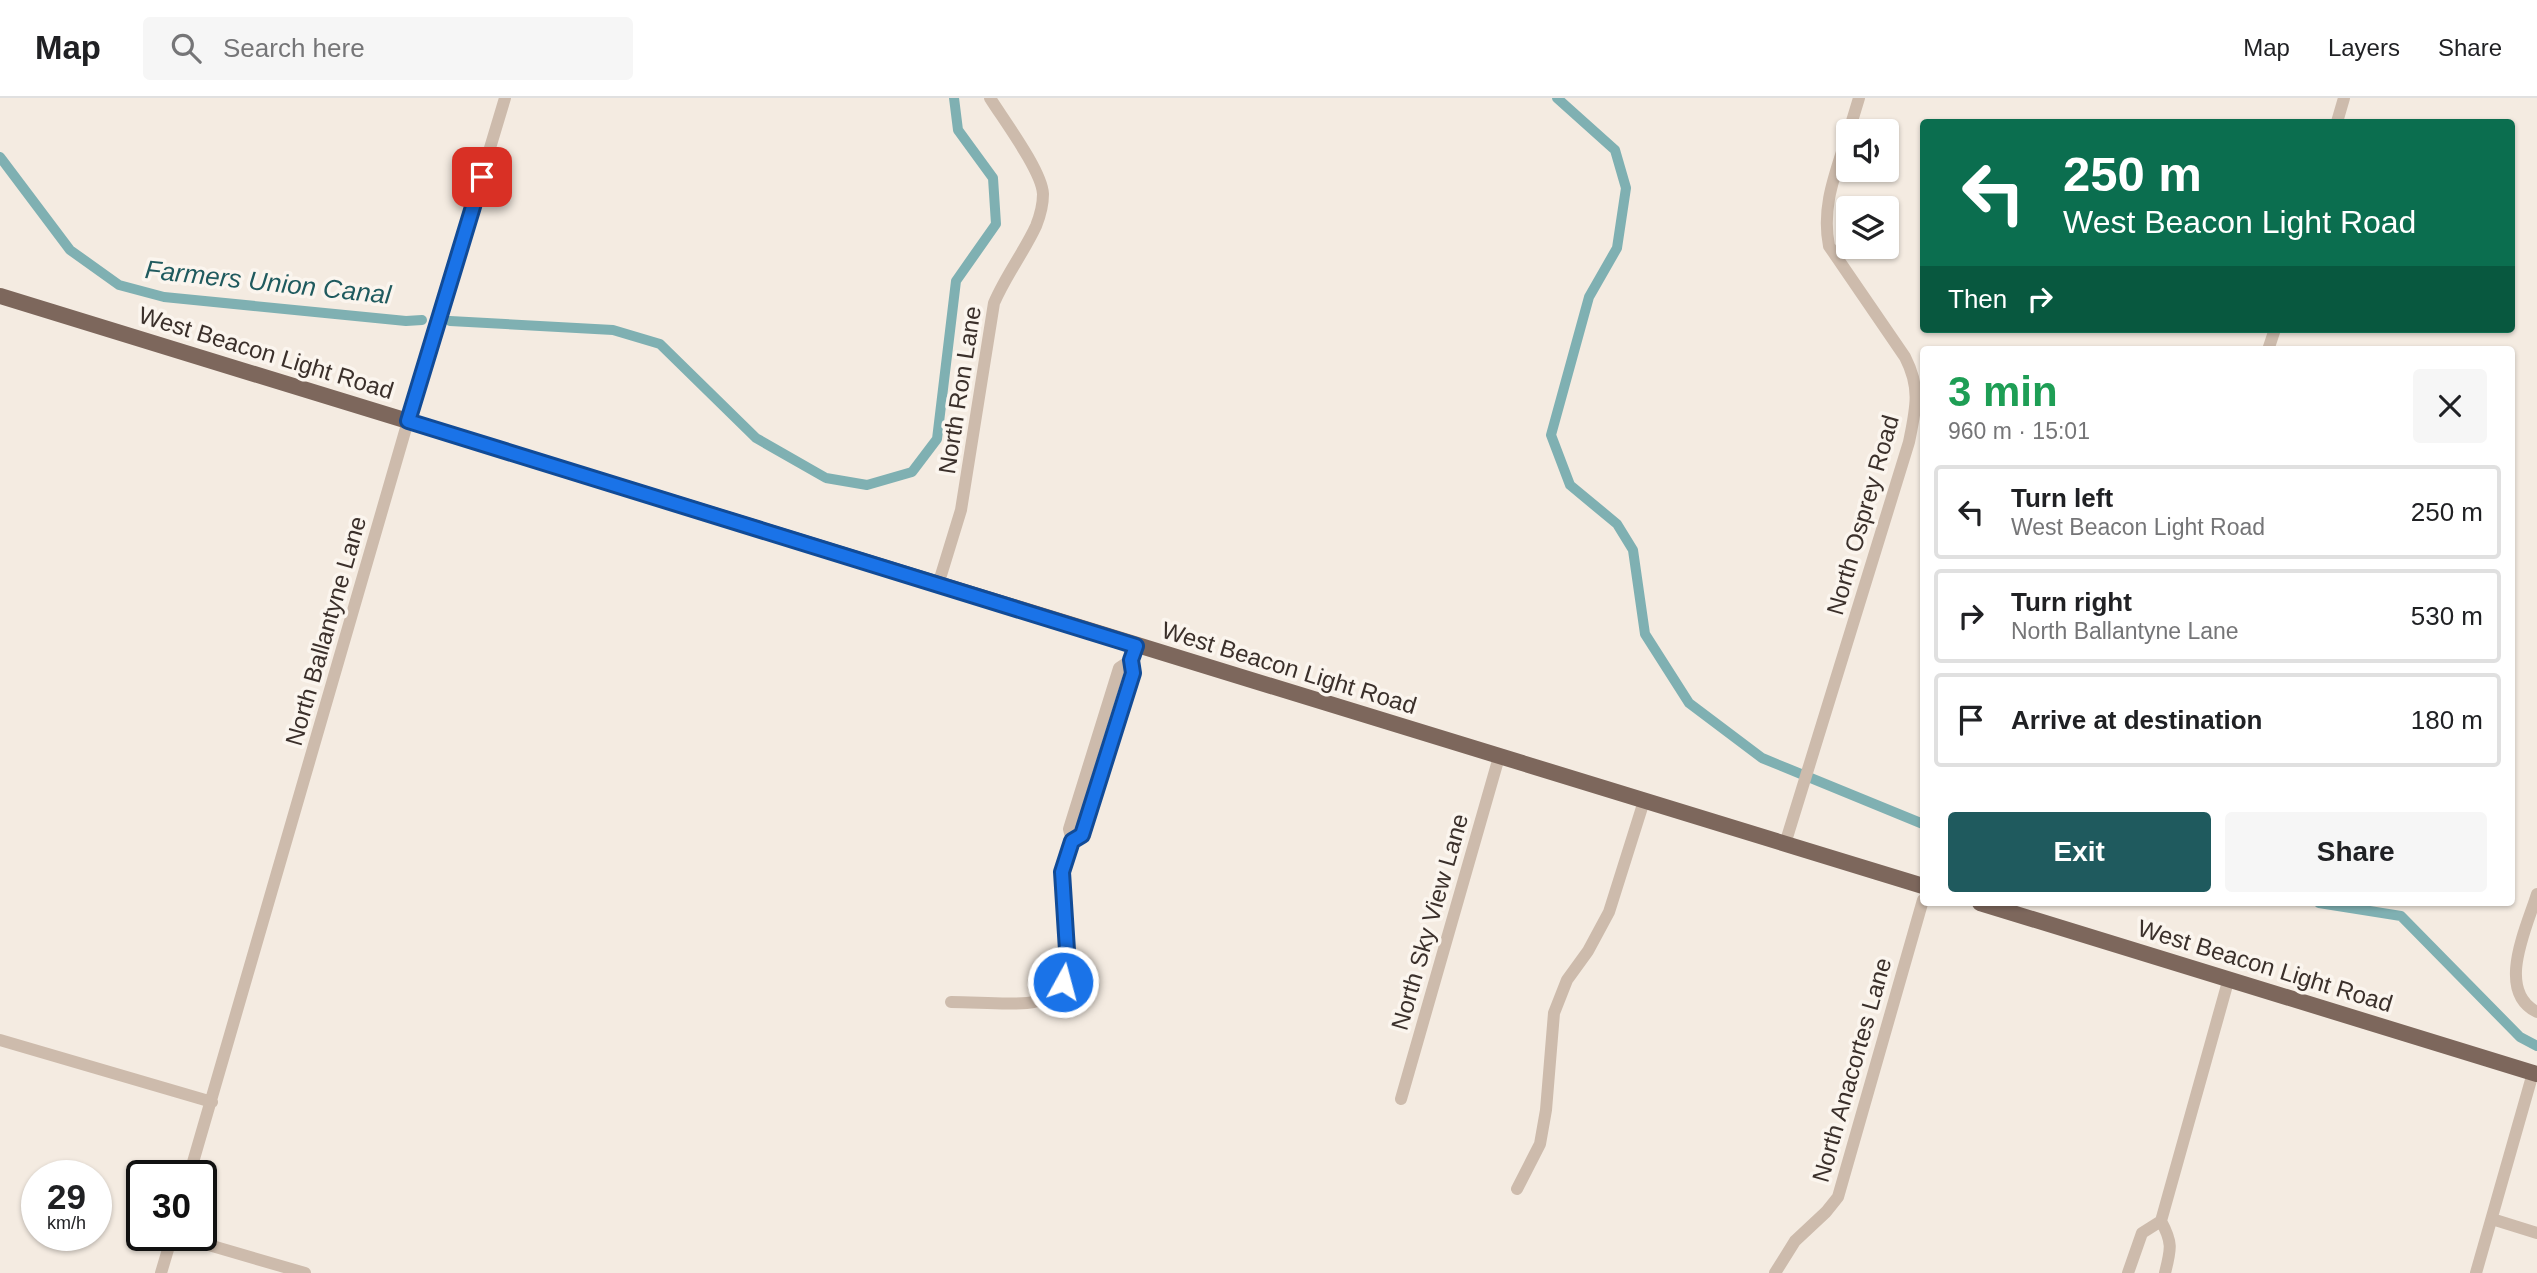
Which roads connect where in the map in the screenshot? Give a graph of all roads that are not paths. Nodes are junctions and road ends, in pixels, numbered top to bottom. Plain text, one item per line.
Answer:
1 (990, 98) edge
2 (1858, 98) edge
3 (2344, 98) edge
4 (503, 99) edge
5 (1852, 119) edge
6 (2338, 119) edge
7 (1836, 173) edge
8 (0, 296) edge
9 (408, 421) junction
10 (938, 585) junction
11 (1133, 653) junction
12 (1499, 757) junction
13 (1644, 801) junction
14 (1785, 844) junction
15 (1920, 885) edge
16 (2537, 894) edge
17 (1921, 906) edge
18 (1990, 906) edge
19 (2228, 978) junction
20 (951, 1002) dead end
21 (2537, 1012) edge
22 (0, 1040) edge
23 (2535, 1073) edge
24 (1401, 1098) dead end
25 (212, 1101) junction
26 (194, 1160) edge
27 (1517, 1189) dead end
28 (2492, 1219) junction
29 (2161, 1221) junction
30 (2537, 1233) edge
31 (217, 1247) edge
32 (168, 1251) edge
33 (161, 1273) edge
34 (305, 1273) edge
35 (1775, 1273) edge
36 (2128, 1273) edge
37 (2165, 1273) edge
38 (2476, 1273) edge

1 - 10 street, North Ron Lane
2 - 5 street, North Osprey Road
3 - 6 street
4 - 9 street, North Ballantyne Lane
7 - 14 street, North Osprey Road
8 - 9 main road, West Beacon Light Road
9 - 10 main road, West Beacon Light Road
9 - 25 street, North Ballantyne Lane
10 - 11 main road, West Beacon Light Road
11 - 12 main road, West Beacon Light Road
11 - 20 street
12 - 13 main road, West Beacon Light Road
12 - 24 street, North Sky View Lane
13 - 14 main road, West Beacon Light Road
13 - 27 street
14 - 15 main road, West Beacon Light Road
16 - 21 street
17 - 35 street, North Anacortes Lane
18 - 19 main road, West Beacon Light Road
19 - 23 main road, West Beacon Light Road
19 - 29 street
22 - 25 street
23 - 28 street
25 - 26 street, North Ballantyne Lane
28 - 30 street
28 - 38 street
29 - 36 street
29 - 37 street
31 - 34 street
32 - 33 street

